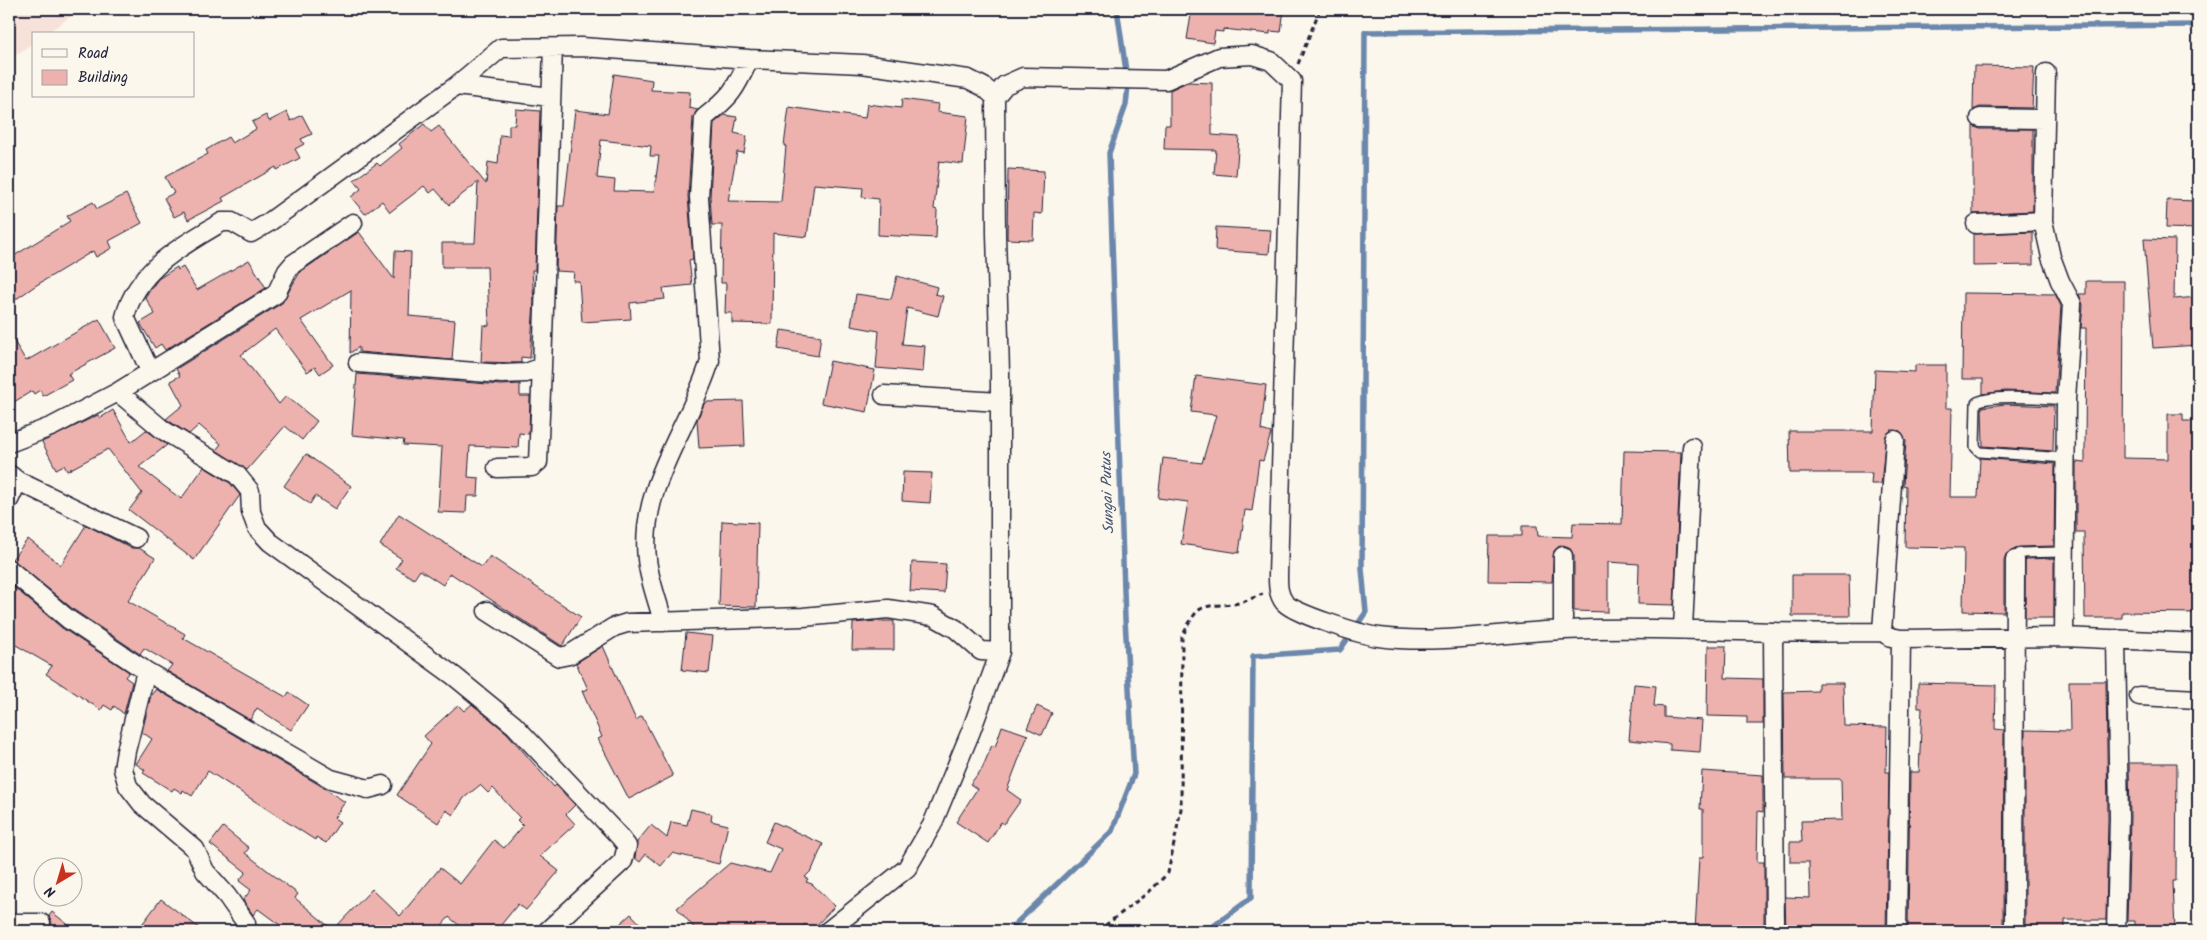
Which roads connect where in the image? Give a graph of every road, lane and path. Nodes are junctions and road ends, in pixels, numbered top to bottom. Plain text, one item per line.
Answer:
1 (1320, 9) edge
2 (553, 48) junction
3 (749, 59) junction
4 (2046, 74) dead end
5 (1292, 81) junction
6 (456, 86) junction
7 (551, 97) junction
8 (995, 97) junction
9 (1980, 118) dead end
10 (2044, 119) junction
11 (2043, 221) junction
12 (352, 223) dead end
13 (1976, 224) dead end
14 (358, 363) dead end
15 (542, 367) junction
16 (150, 371) junction
17 (118, 392) junction
18 (884, 395) dead end
19 (2066, 400) junction
20 (1000, 402) junction
21 (1895, 440) dead end
22 (9, 443) edge
23 (1692, 447) dead end
24 (2066, 458) junction
25 (496, 468) dead end
26 (13, 477) edge
27 (9, 500) edge
28 (136, 538) dead end
29 (2065, 552) junction
30 (1563, 556) dead end
31 (2015, 560) joint
32 (9, 569) edge
33 (1278, 589) junction
34 (487, 611) dead end
35 (664, 622) junction
36 (1683, 628) junction
37 (1563, 630) junction
38 (1773, 632) junction
39 (1882, 632) junction
40 (2014, 637) junction
41 (2064, 637) junction
42 (1901, 639) junction
43 (2116, 639) junction
44 (2198, 643) edge
45 (1000, 652) junction
46 (146, 671) junction
47 (2139, 696) dead end
48 (2198, 699) edge
49 (383, 785) dead end
50 (9, 923) edge
51 (41, 923) dead end
52 (246, 931) edge
53 (547, 931) edge
54 (828, 931) edge
55 (1098, 931) edge
56 (1775, 931) edge
57 (1897, 931) edge
58 (2014, 931) edge
59 (2116, 931) edge

1 - 5 path
2 - 3 street
2 - 6 street
2 - 7 street
3 - 8 street
3 - 35 street
4 - 10 street
5 - 8 street
5 - 33 street
6 - 7 street
6 - 16 street
7 - 15 street
8 - 20 street
9 - 10 street
10 - 11 street
11 - 13 street
11 - 19 street
12 - 16 street
14 - 15 street
15 - 25 street
16 - 17 street
17 - 22 street
17 - 53 street
18 - 20 street
19 - 24 street
19 - 24 lane
20 - 45 street
21 - 39 street
23 - 36 street
24 - 29 street
26 - 27 street
26 - 28 street
29 - 31 lane
29 - 41 street
30 - 37 street
31 - 40 street
32 - 46 street
33 - 37 street
33 - 55 path
34 - 35 street
35 - 45 street
36 - 37 street
36 - 38 street
38 - 39 street
38 - 56 street
39 - 42 street
40 - 41 street
40 - 42 street
40 - 58 street
41 - 43 street
42 - 57 street
43 - 44 street
43 - 59 street
45 - 54 street
46 - 49 street
46 - 52 street
47 - 48 street
50 - 51 street

